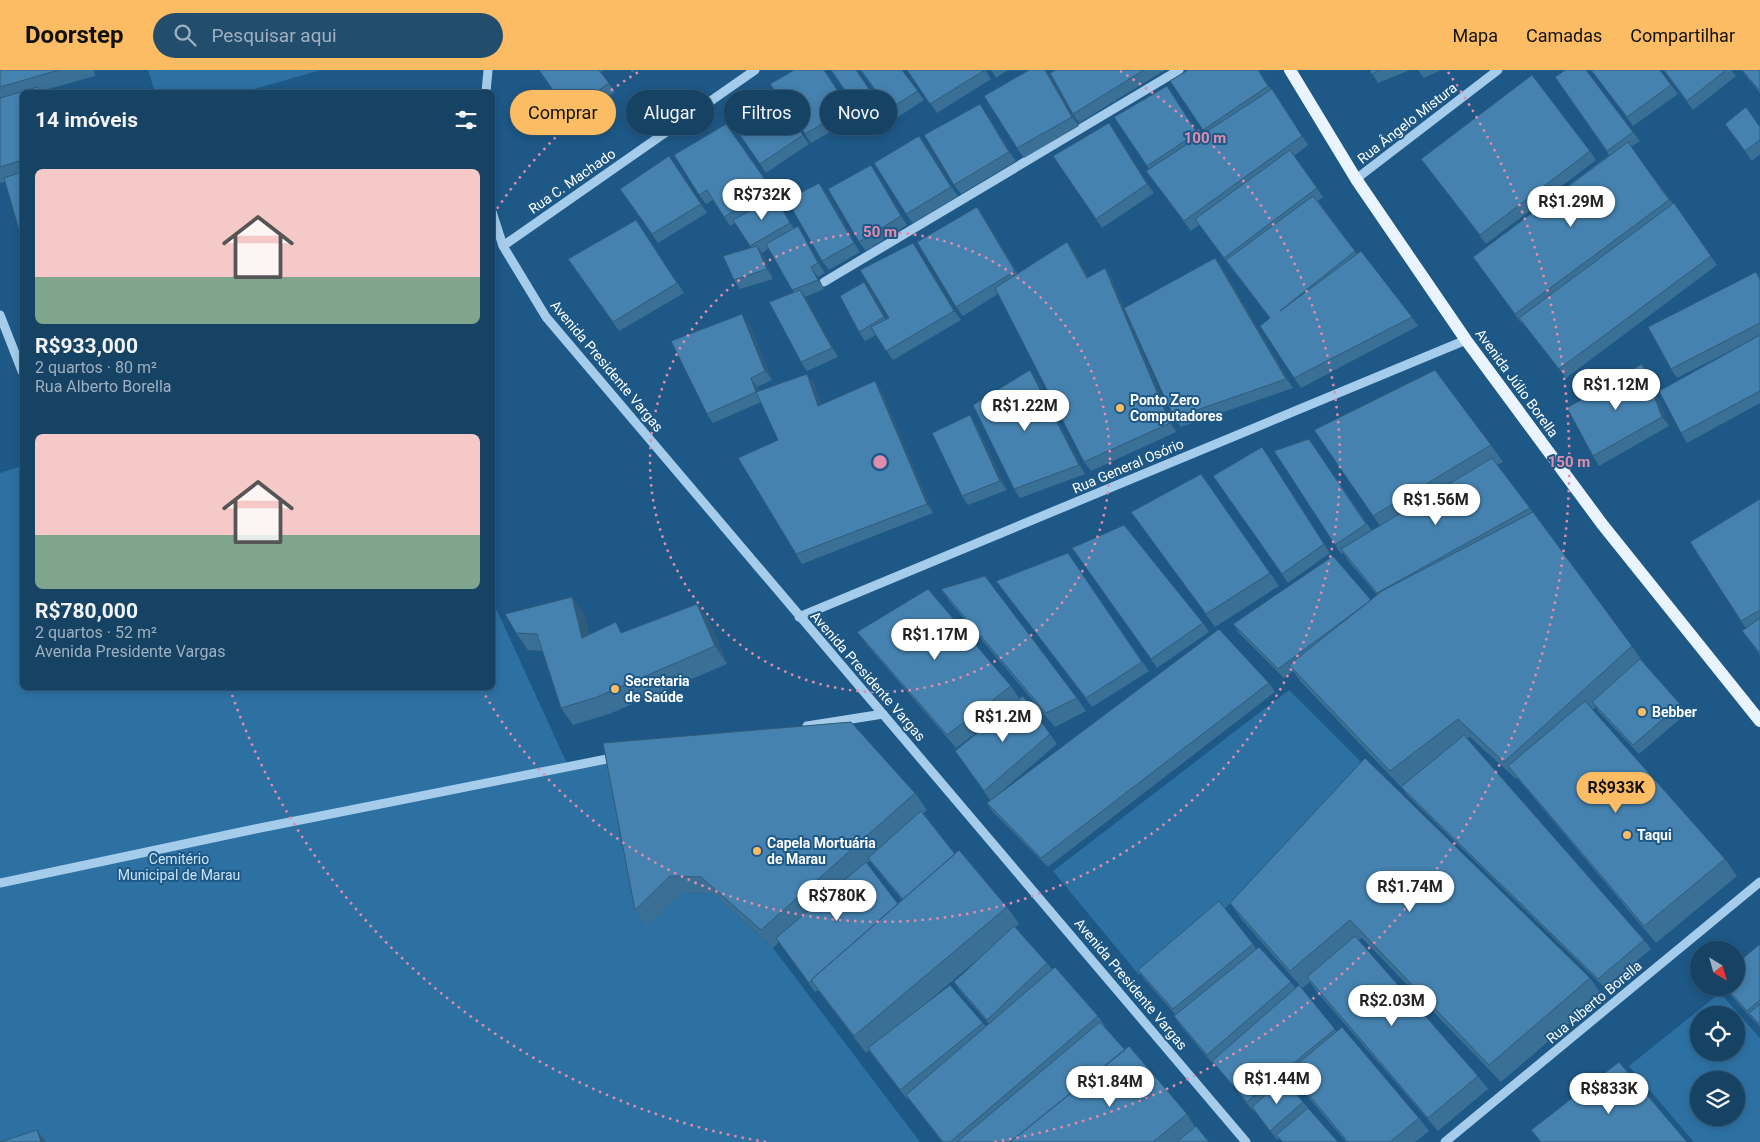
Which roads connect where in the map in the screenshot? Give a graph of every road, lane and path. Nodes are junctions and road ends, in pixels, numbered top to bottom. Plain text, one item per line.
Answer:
1 (488, 70) edge
2 (755, 70) edge
3 (1179, 70) edge
4 (1290, 70) edge
5 (1498, 70) edge
6 (486, 90) edge
7 (1356, 179) junction
8 (495, 221) edge
9 (503, 246) junction
10 (824, 282) dead end
11 (0, 315) edge
12 (1466, 340) junction
13 (20, 366) edge
14 (799, 617) junction
15 (884, 714) junction
16 (1760, 721) edge
17 (796, 728) edge
18 (630, 755) edge
19 (1760, 882) edge
20 (0, 883) edge
21 (1246, 1142) edge
22 (1445, 1142) edge

1 - 6 street
2 - 9 street, Rua C. Machado
3 - 10 street
4 - 7 main road, Avenida Júlio Borella
5 - 7 street, Rua Ângelo Mistura
7 - 12 main road, Avenida Júlio Borella
8 - 9 street, Avenida Presidente Vargas
9 - 14 street, Avenida Presidente Vargas
11 - 13 street
12 - 14 street, Rua General Osório
12 - 16 main road, Avenida Júlio Borella
14 - 15 street, Avenida Presidente Vargas
15 - 17 street
15 - 21 street, Avenida Presidente Vargas
18 - 20 street
19 - 22 street, Rua Alberto Borella

